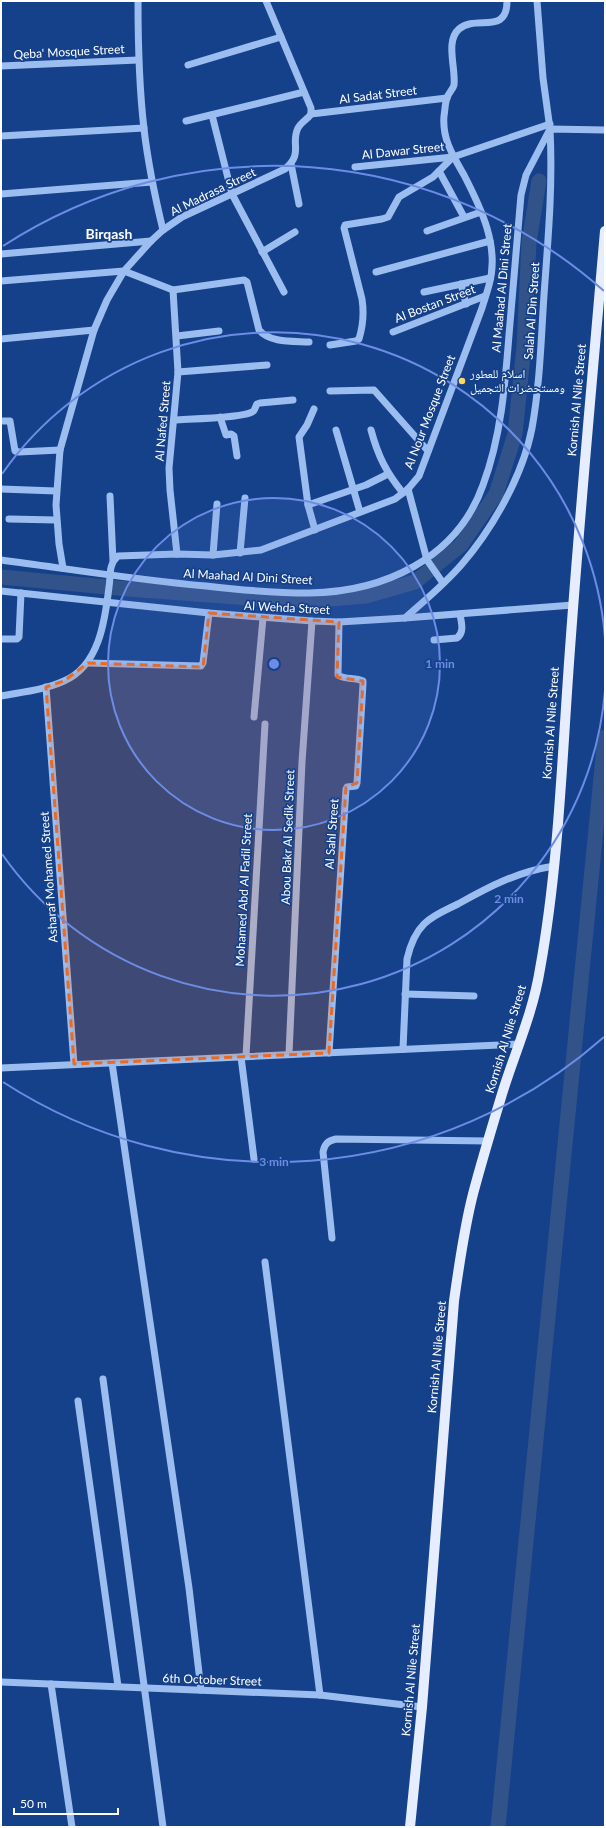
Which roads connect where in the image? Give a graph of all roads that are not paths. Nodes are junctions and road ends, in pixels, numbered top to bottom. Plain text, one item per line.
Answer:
1 (138, 1) edge
2 (266, 1) edge
3 (507, 1) edge
4 (537, 1) edge
5 (281, 37) junction
6 (138, 60) junction
7 (188, 65) dead end
8 (1, 66) edge
9 (304, 92) junction
10 (447, 98) junction
11 (311, 114) junction
12 (212, 115) junction
13 (186, 121) dead end
14 (550, 126) junction
15 (144, 128) junction
16 (605, 130) edge
17 (1, 136) edge
18 (453, 157) junction
19 (291, 164) junction
20 (355, 167) dead end
21 (439, 171) junction
22 (152, 182) junction
23 (1, 194) edge
24 (232, 194) junction
25 (299, 204) dead end
26 (481, 212) junction
27 (464, 217) junction
28 (163, 230) junction
29 (426, 231) dead end
30 (605, 231) edge
31 (295, 232) dead end
32 (151, 241) junction
33 (490, 241) junction
34 (262, 252) junction
35 (1, 254) edge
36 (124, 271) junction
37 (376, 272) dead end
38 (490, 278) junction
39 (1, 281) edge
40 (461, 284) junction
41 (173, 290) junction
42 (284, 292) dead end
43 (424, 292) dead end
44 (486, 296) junction
45 (466, 304) junction
46 (94, 330) junction
47 (219, 331) dead end
48 (393, 332) dead end
49 (177, 336) junction
50 (1, 339) edge
51 (309, 342) dead end
52 (330, 345) dead end
53 (267, 364) dead end
54 (178, 372) junction
55 (330, 391) dead end
56 (293, 400) dead end
57 (314, 409) dead end
58 (220, 417) junction
59 (175, 420) junction
60 (1, 421) edge
61 (336, 430) dead end
62 (371, 430) dead end
63 (60, 450) junction
64 (428, 451) junction
65 (237, 456) dead end
66 (388, 474) junction
67 (1, 489) edge
68 (353, 490) junction
69 (56, 491) junction
70 (406, 491) junction
71 (110, 496) dead end
72 (245, 498) dead end
73 (217, 504) dead end
74 (308, 505) junction
75 (360, 512) junction
76 (9, 519) dead end
77 (56, 520) junction
78 (315, 530) junction
79 (240, 553) junction
80 (177, 554) junction
81 (213, 555) junction
82 (1, 560) edge
83 (427, 560) junction
84 (113, 561) junction
85 (63, 568) junction
86 (110, 577) junction
87 (443, 583) junction
88 (1, 591) edge
89 (21, 593) junction
90 (108, 602) junction
91 (573, 605) junction
92 (209, 614) junction
93 (460, 614) junction
94 (263, 618) junction
95 (405, 618) junction
96 (312, 621) junction
97 (339, 622) junction
98 (1, 639) edge
99 (434, 640) dead end
100 (88, 663) junction
101 (46, 687) junction
102 (1, 696) edge
103 (254, 717) dead end
104 (265, 724) dead end
105 (554, 866) junction
106 (405, 994) junction
107 (474, 996) dead end
108 (520, 1044) junction
109 (403, 1049) junction
110 (329, 1052) junction
111 (289, 1054) junction
112 (244, 1056) junction
113 (112, 1063) junction
114 (74, 1064) junction
115 (1, 1068) edge
116 (488, 1141) junction
117 (254, 1159) dead end
118 (332, 1238) dead end
119 (265, 1262) dead end
120 (104, 1379) dead end
121 (78, 1401) dead end
122 (1, 1682) edge
123 (51, 1684) junction
124 (118, 1686) junction
125 (145, 1688) junction
126 (201, 1690) junction
127 (320, 1695) junction
128 (422, 1707) junction
129 (72, 1827) edge
130 (163, 1827) edge
131 (410, 1827) edge

1 - 6 street
2 - 5 street
3 - 10 street, Al Nour Mosque Street
4 - 14 street
5 - 7 street
5 - 9 street
6 - 8 street, Qeba' Mosque Street
6 - 15 street
9 - 11 street
9 - 12 street
10 - 11 street, Al Sadat Street
10 - 18 street, Al Nour Mosque Street
11 - 19 street
12 - 13 street
12 - 24 street
14 - 16 street
14 - 18 street
14 - 83 street, Al Maahad Al Dini Street
14 - 87 street, Salah Al Din Street
15 - 17 street
15 - 22 street
18 - 20 street, Al Dawar Street
18 - 21 street
18 - 26 street, Al Nour Mosque Street
19 - 24 street, Al Madrasa Street
19 - 25 street
21 - 27 street
21 - 52 street
22 - 23 street
22 - 28 street
24 - 28 street, Al Madrasa Street
24 - 34 street
26 - 27 street
26 - 33 street, Al Nour Mosque Street
27 - 29 street
28 - 32 street, Al Madrasa Street
30 - 91 main road, Kornish Al Nile Street
31 - 34 street
32 - 35 street
32 - 36 street, Al Madrasa Street
33 - 37 street
33 - 38 street, Al Nour Mosque Street
34 - 42 street
36 - 39 street
36 - 41 street
36 - 46 street, Al Madrasa Street
38 - 40 street
38 - 44 street, Al Nour Mosque Street
40 - 43 street
40 - 45 street
41 - 49 street, Al Nafed Street
41 - 51 street
44 - 45 street, Al Bostan Street
44 - 64 street, Al Nour Mosque Street
45 - 48 street, Al Bostan Street
46 - 50 street
46 - 63 street, Al Madrasa Street
47 - 49 street
49 - 54 street, Al Nafed Street
53 - 54 street
54 - 59 street, Al Nafed Street
55 - 64 street
56 - 58 street
57 - 74 street
58 - 59 street
58 - 65 street
59 - 80 street, Al Nafed Street
60 - 63 street
61 - 68 street
62 - 66 street
63 - 69 street, Al Madrasa Street
64 - 70 street, Al Nour Mosque Street
66 - 68 street
66 - 70 street
67 - 69 street
68 - 74 street
68 - 75 street
69 - 77 street, Al Madrasa Street
70 - 75 street, Al Nour Mosque Street
70 - 83 street
71 - 84 street
72 - 79 street
73 - 81 street
74 - 78 street
75 - 78 street, Al Nour Mosque Street
76 - 77 street
77 - 85 street, Al Madrasa Street
78 - 79 street, Al Nour Mosque Street
79 - 81 street, Al Nour Mosque Street
80 - 81 street, Al Nour Mosque Street
80 - 84 street, Al Nour Mosque Street
82 - 85 street, Al Maahad Al Dini Street
83 - 86 street, Al Maahad Al Dini Street
83 - 87 street
84 - 86 street
85 - 86 street, Al Maahad Al Dini Street
86 - 90 street
87 - 95 street, Salah Al Din Street
88 - 89 street, Al Wehda Street
89 - 90 street, Al Wehda Street
89 - 98 street
90 - 92 street, Al Wehda Street
90 - 100 street
91 - 93 street, Al Wehda Street
91 - 105 main road, Kornish Al Nile Street
92 - 94 street, Al Wehda Street
92 - 100 street
93 - 95 street, Al Wehda Street
93 - 99 street
94 - 96 street, Al Wehda Street
94 - 103 street
95 - 97 street, Al Wehda Street
96 - 97 street, Al Wehda Street
96 - 111 street, Abou Bakr Al Sedik Street
97 - 110 street, Al Sahl Street
100 - 101 street
101 - 102 street
101 - 114 street, Asharaf Mohamed Street
104 - 112 street, Mohamed Abd Al Fadil Street
105 - 106 street
105 - 108 main road, Kornish Al Nile Street
106 - 107 street
106 - 109 street
108 - 109 street
108 - 116 main road, Kornish Al Nile Street
109 - 110 street
110 - 111 street
111 - 112 street
112 - 113 street
112 - 117 street, Mohamed Abd Al Fadil Street
113 - 114 street
113 - 126 street
114 - 115 street
116 - 118 street
116 - 128 main road, Kornish Al Nile Street
119 - 127 street
120 - 125 street
121 - 124 street
122 - 123 street, 6th October Street
123 - 124 street, 6th October Street
123 - 129 street
124 - 125 street, 6th October Street
125 - 126 street, 6th October Street
125 - 130 street
126 - 127 street, 6th October Street
127 - 128 street, 6th October Street
128 - 131 main road, Kornish Al Nile Street

